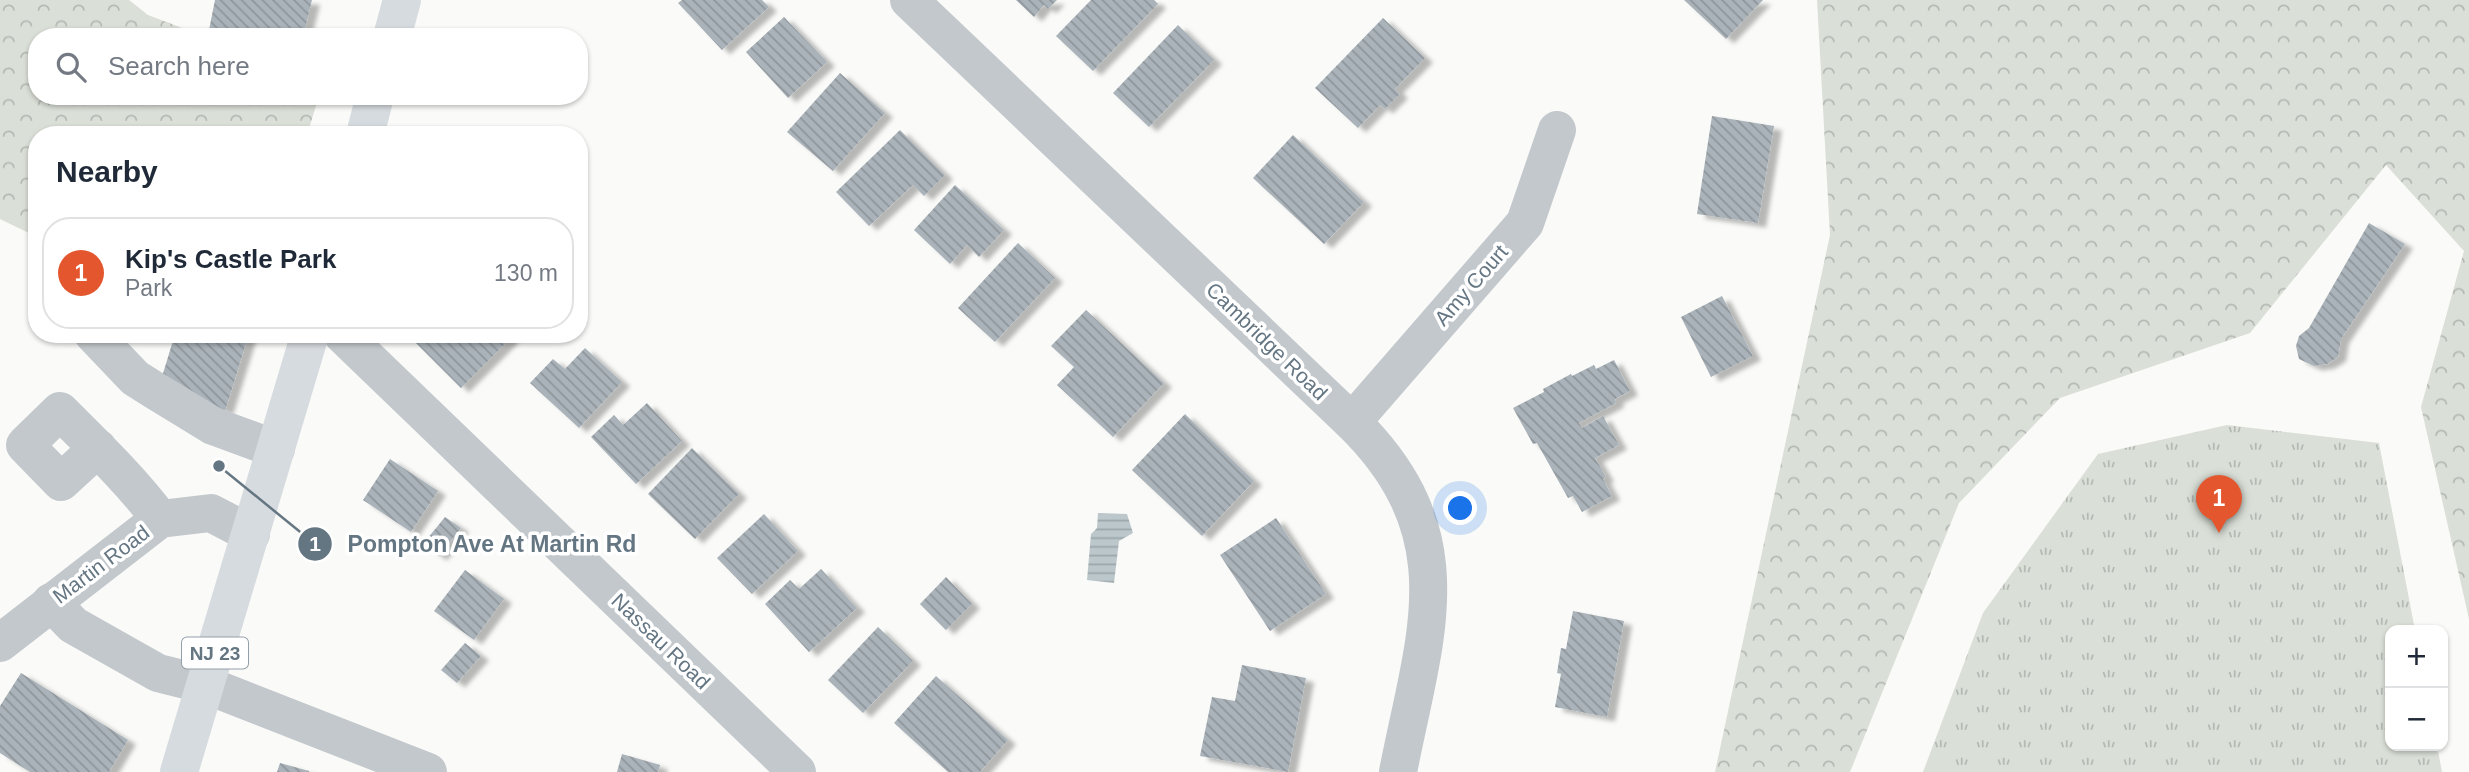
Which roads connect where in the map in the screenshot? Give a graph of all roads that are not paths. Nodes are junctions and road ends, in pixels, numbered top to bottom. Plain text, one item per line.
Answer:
1 (401, 0) edge
2 (909, 0) edge
3 (394, 28) edge
4 (373, 105) edge
5 (367, 126) edge
6 (1557, 130) dead end
7 (102, 343) edge
8 (307, 343) edge
9 (351, 343) edge
10 (1352, 422) junction
11 (98, 448) dead end
12 (276, 449) junction
13 (160, 519) junction
14 (251, 534) junction
15 (51, 602) junction
16 (0, 643) edge
17 (206, 685) junction
18 (180, 772) edge
19 (428, 772) edge
20 (797, 772) edge
21 (1398, 772) edge

1 - 3 main road
2 - 10 street, Cambridge Road
4 - 5 main road
6 - 10 street, Amy Court
7 - 12 street
8 - 12 main road, NJ 23
9 - 20 street, Nassau Road
10 - 21 street, Cambridge Road
11 - 13 street
12 - 14 main road, NJ 23
13 - 14 street, Martin Road
13 - 15 street, Martin Road
14 - 17 main road, NJ 23
15 - 16 street, Martin Road
15 - 17 street
17 - 18 main road, NJ 23
17 - 19 street

